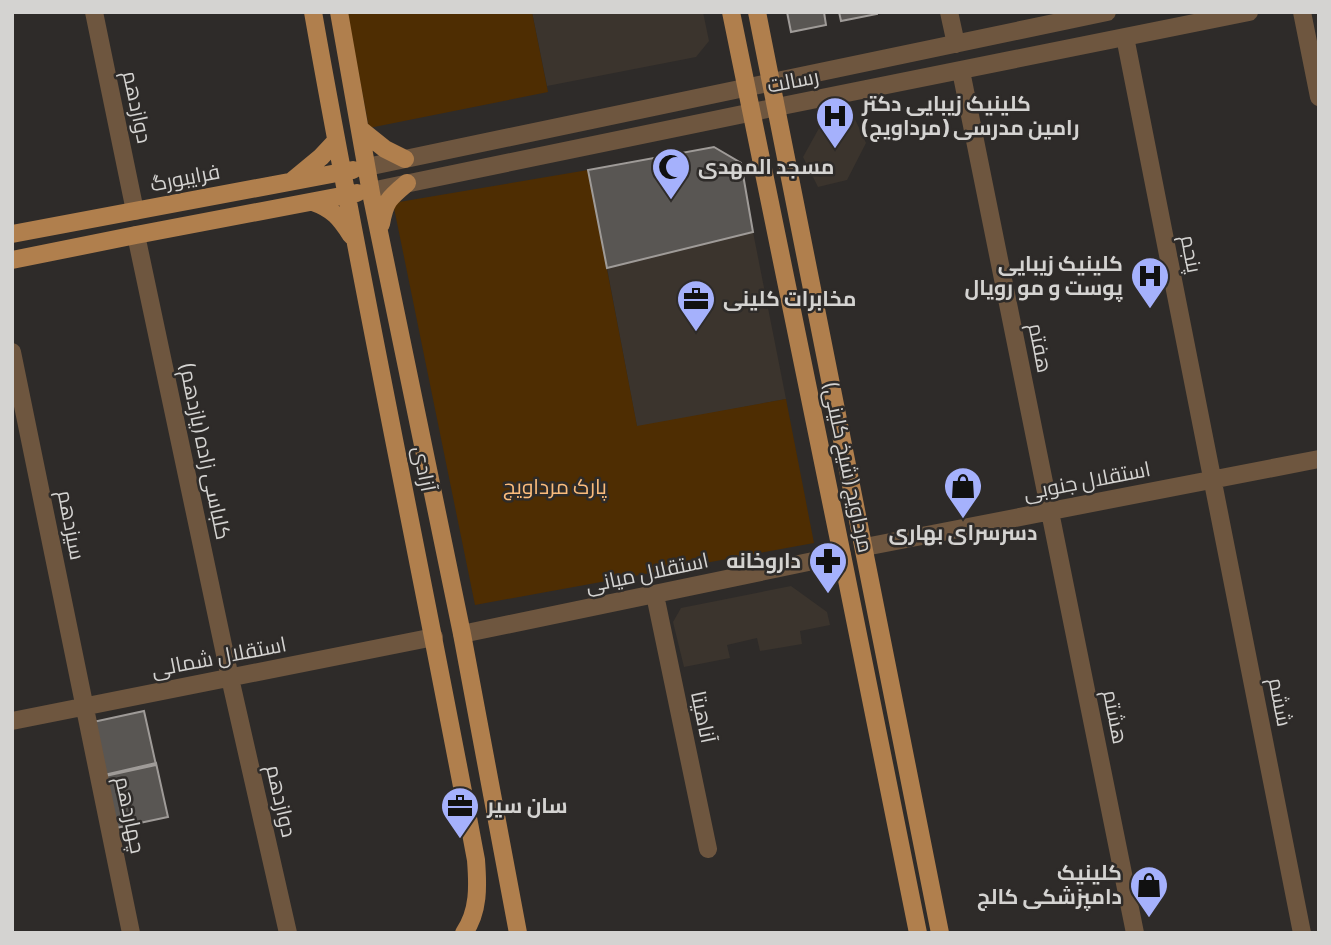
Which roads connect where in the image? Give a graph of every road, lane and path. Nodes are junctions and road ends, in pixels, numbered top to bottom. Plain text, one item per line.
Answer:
1 (94, 12) edge
2 (313, 12) edge
3 (339, 12) edge
4 (731, 12) edge
5 (757, 12) edge
6 (949, 12) edge
7 (1107, 12) edge
8 (1249, 12) edge
9 (1302, 12) edge
10 (1125, 37) junction
11 (956, 44) junction
12 (961, 71) junction
13 (771, 81) junction
14 (747, 87) junction
15 (1319, 96) edge
16 (777, 107) junction
17 (752, 112) junction
18 (360, 129) junction
19 (336, 141) junction
20 (405, 159) junction
21 (367, 167) junction
22 (342, 172) junction
23 (290, 182) junction
24 (407, 183) junction
25 (371, 191) junction
26 (346, 195) junction
27 (313, 202) junction
28 (135, 211) junction
29 (379, 231) junction
30 (12, 234) edge
31 (136, 235) junction
32 (355, 241) junction
33 (12, 260) edge
34 (12, 352) edge
35 (1319, 458) edge
36 (1213, 480) junction
37 (1050, 511) junction
38 (864, 547) junction
39 (842, 555) junction
40 (654, 595) junction
41 (462, 634) junction
42 (434, 637) junction
43 (230, 678) junction
44 (84, 707) junction
45 (12, 721) edge
46 (708, 849) dead end
47 (131, 933) edge
48 (288, 933) edge
49 (464, 933) edge
50 (518, 933) edge
51 (918, 933) edge
52 (940, 933) edge
53 (1135, 933) edge
54 (1302, 933) edge

1 - 28 street, دوازدهم
2 - 19 main road, آزادی
3 - 18 main road, آزادی
4 - 14 main road, مرداویج (شیخ کلینی)
5 - 13 main road, مرداویج (شیخ کلینی)
6 - 11 street
7 - 11 street, رسالت
8 - 10 street, رسالت
9 - 15 street
10 - 12 street, رسالت
10 - 36 street, پنجم
11 - 13 street, رسالت
12 - 16 street, رسالت
12 - 37 street, هفتم
13 - 14 street
13 - 16 main road, مرداویج (شیخ کلینی)
14 - 17 main road, مرداویج (شیخ کلینی)
14 - 20 street, رسالت
16 - 17 street, رسالت
16 - 38 main road, مرداویج (شیخ کلینی)
17 - 24 street, رسالت
17 - 39 main road, مرداویج (شیخ کلینی)
18 - 20 main road
18 - 21 main road, آزادی
19 - 22 main road, آزادی
19 - 23 main road
20 - 21 street, رسالت
21 - 22 main road, فرایبورگ
21 - 25 main road, آزادی
22 - 23 main road, فرایبورگ
22 - 26 main road, آزادی
23 - 28 main road, فرایبورگ
24 - 25 street, رسالت
24 - 29 main road
25 - 26 main road, رسالت
25 - 29 main road, آزادی
26 - 27 main road
26 - 32 main road, آزادی
27 - 31 main road
27 - 32 main road
28 - 30 main road, فرایبورگ
29 - 41 main road, آزادی
31 - 33 main road
31 - 43 street, کلباسی زاده (یازدهم)
32 - 42 main road, آزادی
34 - 44 street, سیزدهم
35 - 36 street, استقلال جنوبی
36 - 37 street, استقلال جنوبی
36 - 54 street, ششم
37 - 38 street, استقلال جنوبی
37 - 53 street, هشتم
38 - 52 main road, مرداویج (شیخ کلینی)
39 - 40 street, استقلال میانی
39 - 51 main road, مرداویج (شیخ کلینی)
40 - 41 street, استقلال میانی
40 - 46 street, آناهیتا
41 - 50 main road, آزادی
42 - 43 street, استقلال شمالی
42 - 49 main road, آزادی
43 - 44 street, استقلال شمالی
43 - 48 street, دوازدهم
44 - 45 street, استقلال شمالی
44 - 47 street, چهاردهم

